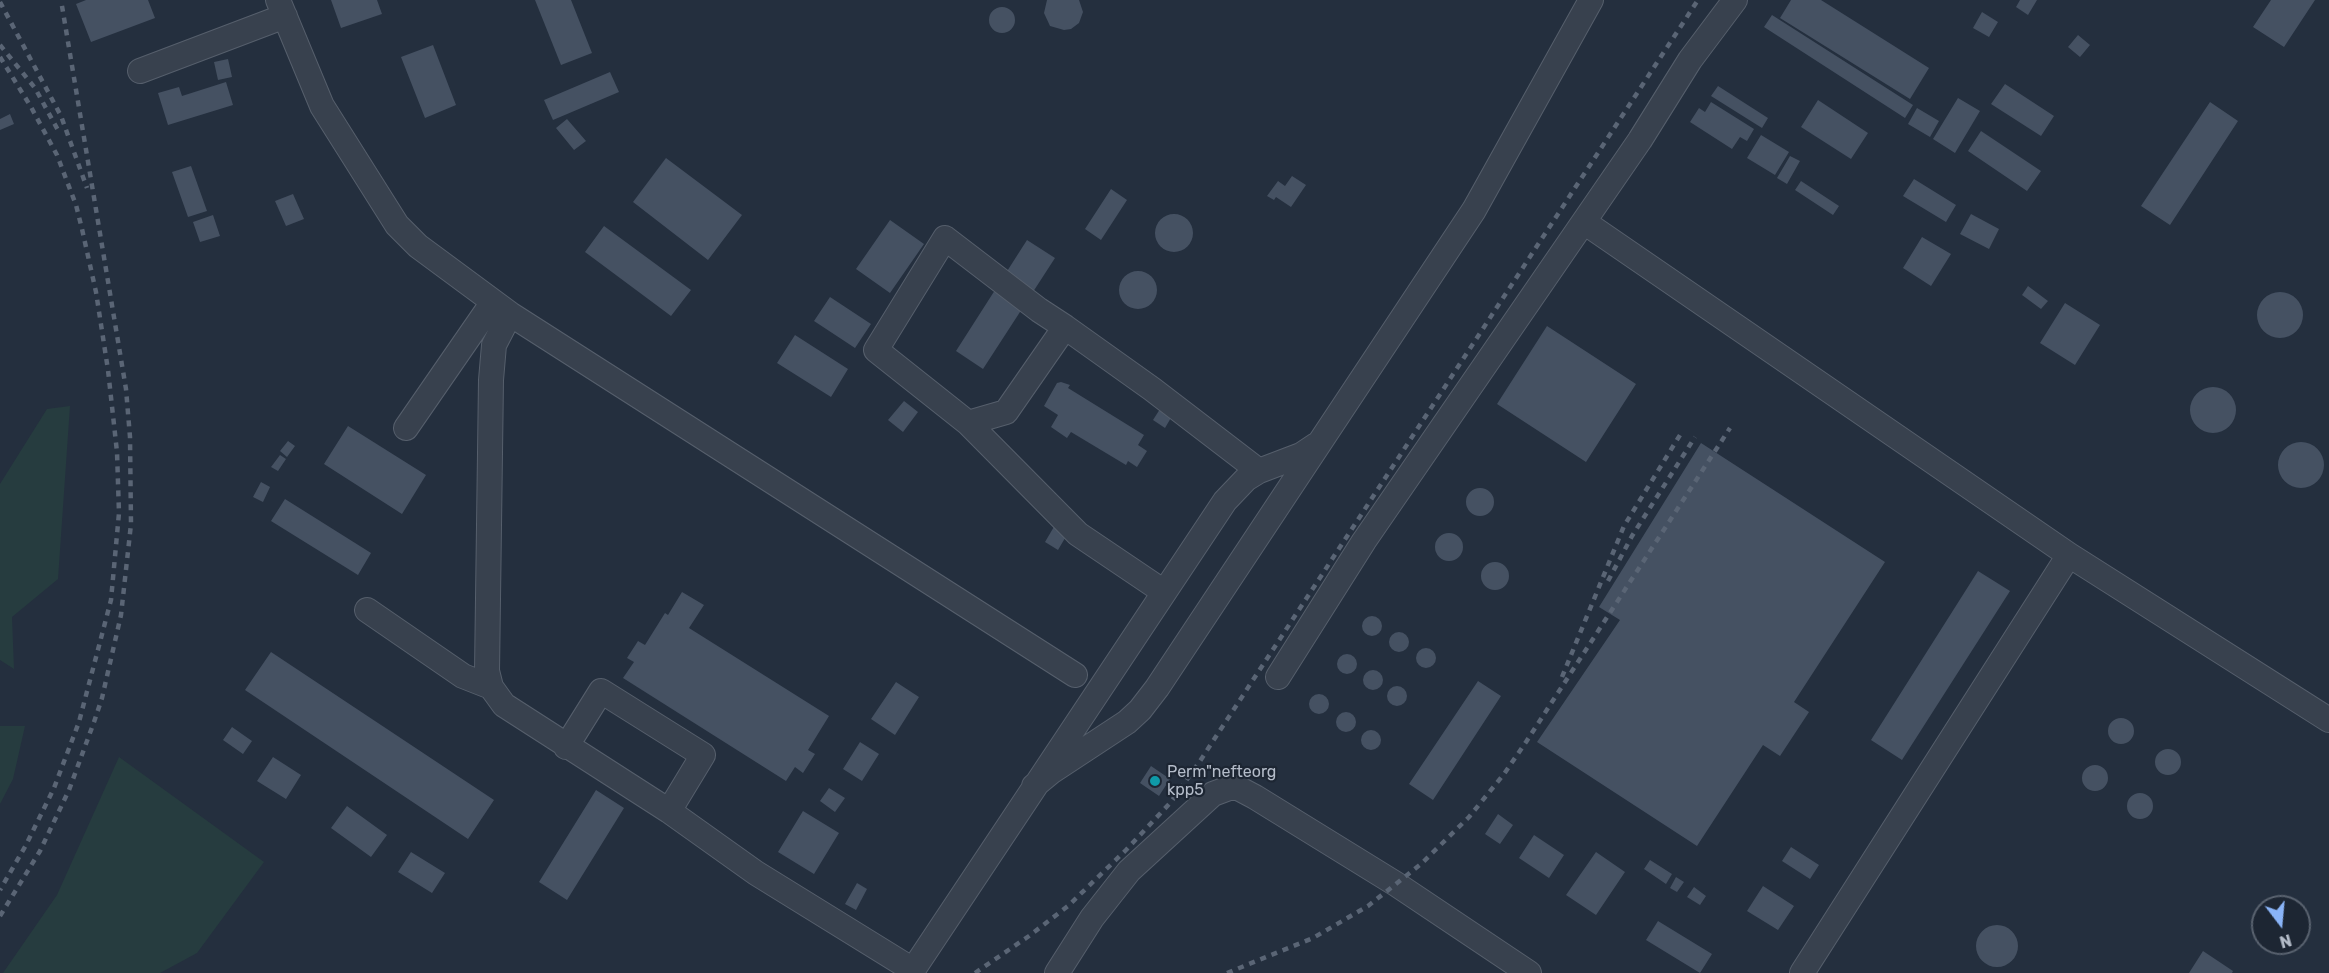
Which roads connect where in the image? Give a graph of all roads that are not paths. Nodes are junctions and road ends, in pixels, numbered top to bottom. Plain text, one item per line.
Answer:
1 (1591, 0) edge
2 (1735, 0) edge
3 (282, 8) edge
4 (140, 71) dead end
5 (1584, 222) junction
6 (501, 308) junction
7 (1065, 327) junction
8 (968, 423) junction
9 (406, 428) dead end
10 (1322, 440) junction
11 (1259, 471) junction
12 (2069, 555) junction
13 (1164, 592) junction
14 (367, 610) dead end
15 (1075, 675) dead end
16 (1278, 677) dead end
17 (490, 687) junction
18 (2329, 720) edge
19 (566, 747) junction
20 (1034, 786) junction
21 (669, 812) junction
22 (912, 971) edge
23 (1057, 973) edge
24 (1529, 973) edge
25 (1802, 973) edge

1 - 10 street
2 - 5 street
3 - 4 street
3 - 6 street
5 - 12 street
5 - 16 street
6 - 9 street
6 - 15 street
6 - 17 street
7 - 8 street
7 - 8 street
7 - 11 street
8 - 13 street
10 - 11 street
10 - 20 street
11 - 13 street
12 - 18 street
12 - 25 street
13 - 20 street
14 - 17 street
17 - 19 street
19 - 21 street
19 - 21 street
20 - 22 street
21 - 22 street
23 - 24 street

